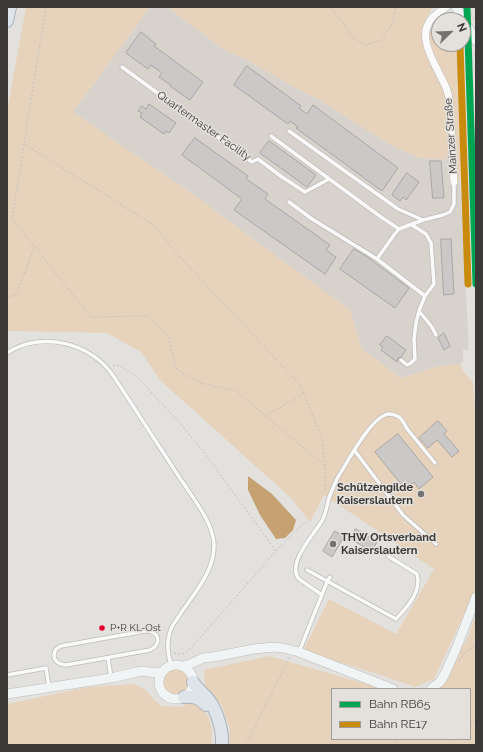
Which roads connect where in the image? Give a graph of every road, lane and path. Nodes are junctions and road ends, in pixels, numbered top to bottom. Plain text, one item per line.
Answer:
1 (10, 7) edge
2 (46, 7) edge
3 (329, 7) edge
4 (396, 7) edge
5 (446, 7) edge
6 (456, 7) edge
7 (467, 7) edge
8 (7, 22) edge
9 (476, 22) edge
10 (476, 41) edge
11 (122, 67) dead end
12 (289, 131) dead end
13 (271, 136) dead end
14 (24, 144) junction
15 (329, 179) junction
16 (454, 182) joint
17 (289, 202) dead end
18 (423, 220) junction
19 (412, 224) junction
20 (399, 229) junction
21 (34, 247) junction
22 (377, 259) junction
23 (425, 296) junction
24 (7, 297) edge
25 (419, 312) junction
26 (436, 335) dead end
27 (7, 354) edge
28 (401, 360) dead end
29 (107, 368) junction
30 (304, 394) junction
31 (265, 415) junction
32 (354, 451) junction
33 (435, 463) dead end
34 (325, 466) junction
35 (325, 492) dead end
36 (305, 522) dead end
37 (436, 544) dead end
38 (276, 551) junction
39 (388, 556) dead end
40 (307, 570) dead end
41 (330, 577) dead end
42 (327, 582) junction
43 (322, 595) junction
44 (476, 597) edge
45 (476, 645) edge
46 (297, 651) junction
47 (168, 652) junction
48 (465, 652) dead end
49 (213, 657) junction
50 (108, 658) junction
51 (171, 665) junction
52 (183, 666) junction
53 (161, 672) junction
54 (7, 675) edge
55 (111, 678) junction
56 (192, 679) junction
57 (49, 687) junction
58 (159, 688) junction
59 (391, 688) edge
60 (433, 688) edge
61 (7, 694) edge
62 (184, 697) junction
63 (218, 720) junction
64 (222, 745) edge
65 (246, 745) edge

1 - 8 highway
2 - 14 path
3 - 4 path
5 - 16 street, Mainzer Straße
6 - 10 street
7 - 9 path
11 - 15 lane, Quartermaster Facility
12 - 18 lane
13 - 15 lane
14 - 21 path
14 - 30 path
15 - 20 lane
16 - 18 lane
17 - 22 lane
18 - 19 lane
19 - 20 lane
19 - 23 lane
20 - 22 lane
21 - 24 path
21 - 31 path
22 - 23 lane
23 - 25 lane
25 - 26 lane
25 - 28 lane
27 - 29 lane
29 - 38 path
29 - 47 lane
30 - 31 path
30 - 34 path
31 - 34 path
32 - 33 lane
32 - 37 lane
32 - 43 lane
34 - 35 path
36 - 38 path
38 - 47 path
39 - 42 lane
40 - 42 lane
41 - 42 lane
42 - 43 lane
43 - 46 lane
44 - 60 street
45 - 48 path
46 - 49 street
46 - 59 street
46 - 65 path
47 - 51 lane
49 - 52 street
49 - 56 street
50 - 50 lane
50 - 55 lane
51 - 52 street
51 - 53 street
52 - 56 street
53 - 55 street
53 - 58 street
54 - 57 lane
55 - 57 street
55 - 58 street
56 - 62 street
56 - 63 highway
57 - 61 street
58 - 62 street
62 - 63 highway
63 - 64 highway

